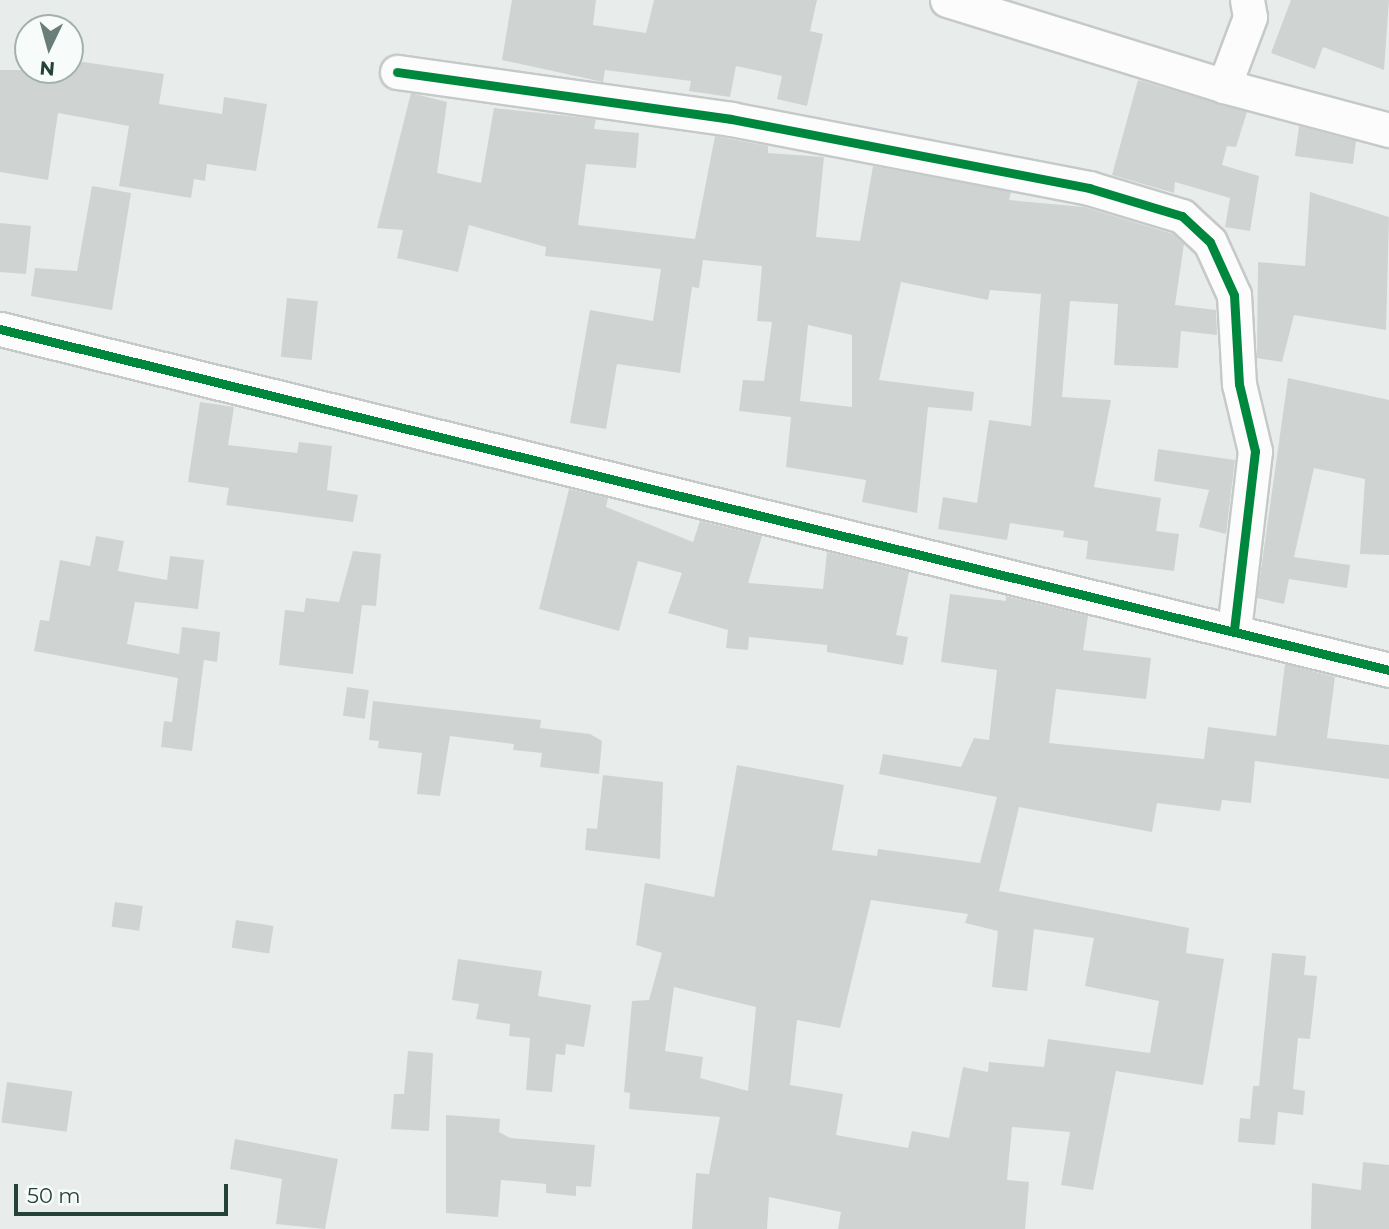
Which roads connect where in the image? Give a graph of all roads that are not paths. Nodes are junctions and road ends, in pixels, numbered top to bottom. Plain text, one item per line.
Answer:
1 (947, 0) edge
2 (1247, 0) edge
3 (397, 72) dead end
4 (1224, 86) junction
5 (1389, 130) edge
6 (0, 329) edge
7 (1234, 631) junction
8 (1389, 670) edge

1 - 4 street
2 - 4 street
3 - 7 street
4 - 5 street
6 - 7 street
7 - 8 street

